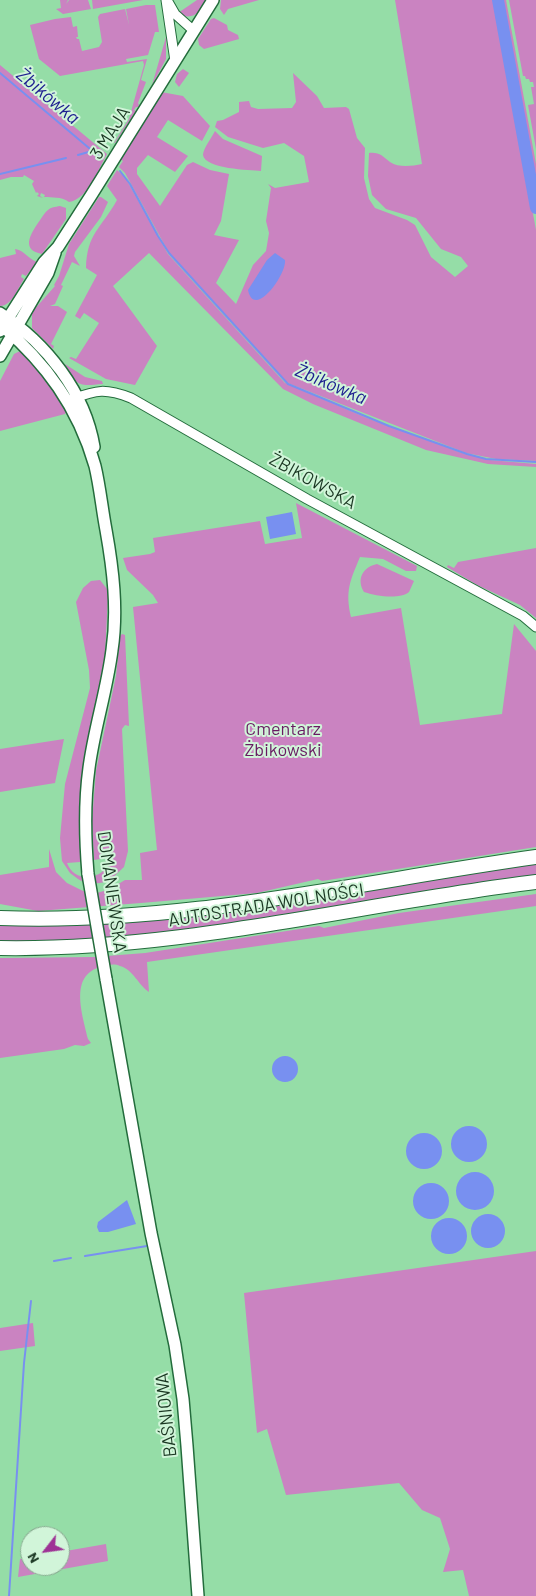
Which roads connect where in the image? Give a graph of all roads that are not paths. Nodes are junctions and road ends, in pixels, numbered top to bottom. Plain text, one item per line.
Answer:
1 (166, 0) edge
2 (213, 0) edge
3 (194, 31) junction
4 (170, 32) junction
5 (186, 44) junction
6 (176, 61) junction
7 (58, 247) junction
8 (2, 323) edge
9 (15, 330) junction
10 (0, 356) edge
11 (72, 399) junction
12 (536, 627) edge
13 (536, 857) edge
14 (536, 882) edge
15 (0, 912) edge
16 (0, 918) edge
17 (37, 920) junction
18 (0, 948) edge
19 (151, 1233) joint
20 (198, 1596) edge

1 - 3 street
1 - 4 street
2 - 3 main road, 3 MAJA
3 - 5 main road, 3 MAJA
4 - 5 street
4 - 6 street
5 - 6 main road, 3 MAJA
6 - 7 main road, 3 MAJA
7 - 8 main road, 3 MAJA
7 - 9 main road, 3 MAJA
8 - 9 main road, DOMANIEWSKA
9 - 10 main road, 3 MAJA
9 - 11 main road, DOMANIEWSKA
11 - 12 street, ŻBIKOWSKA
11 - 19 main road, DOMANIEWSKA, bridge
13 - 17 highway, AUTOSTRADA WOLNOŚCI
14 - 18 highway, AUTOSTRADA WOLNOŚCI
15 - 17 highway
16 - 17 highway, AUTOSTRADA WOLNOŚCI
19 - 20 main road, BAŚNIOWA

